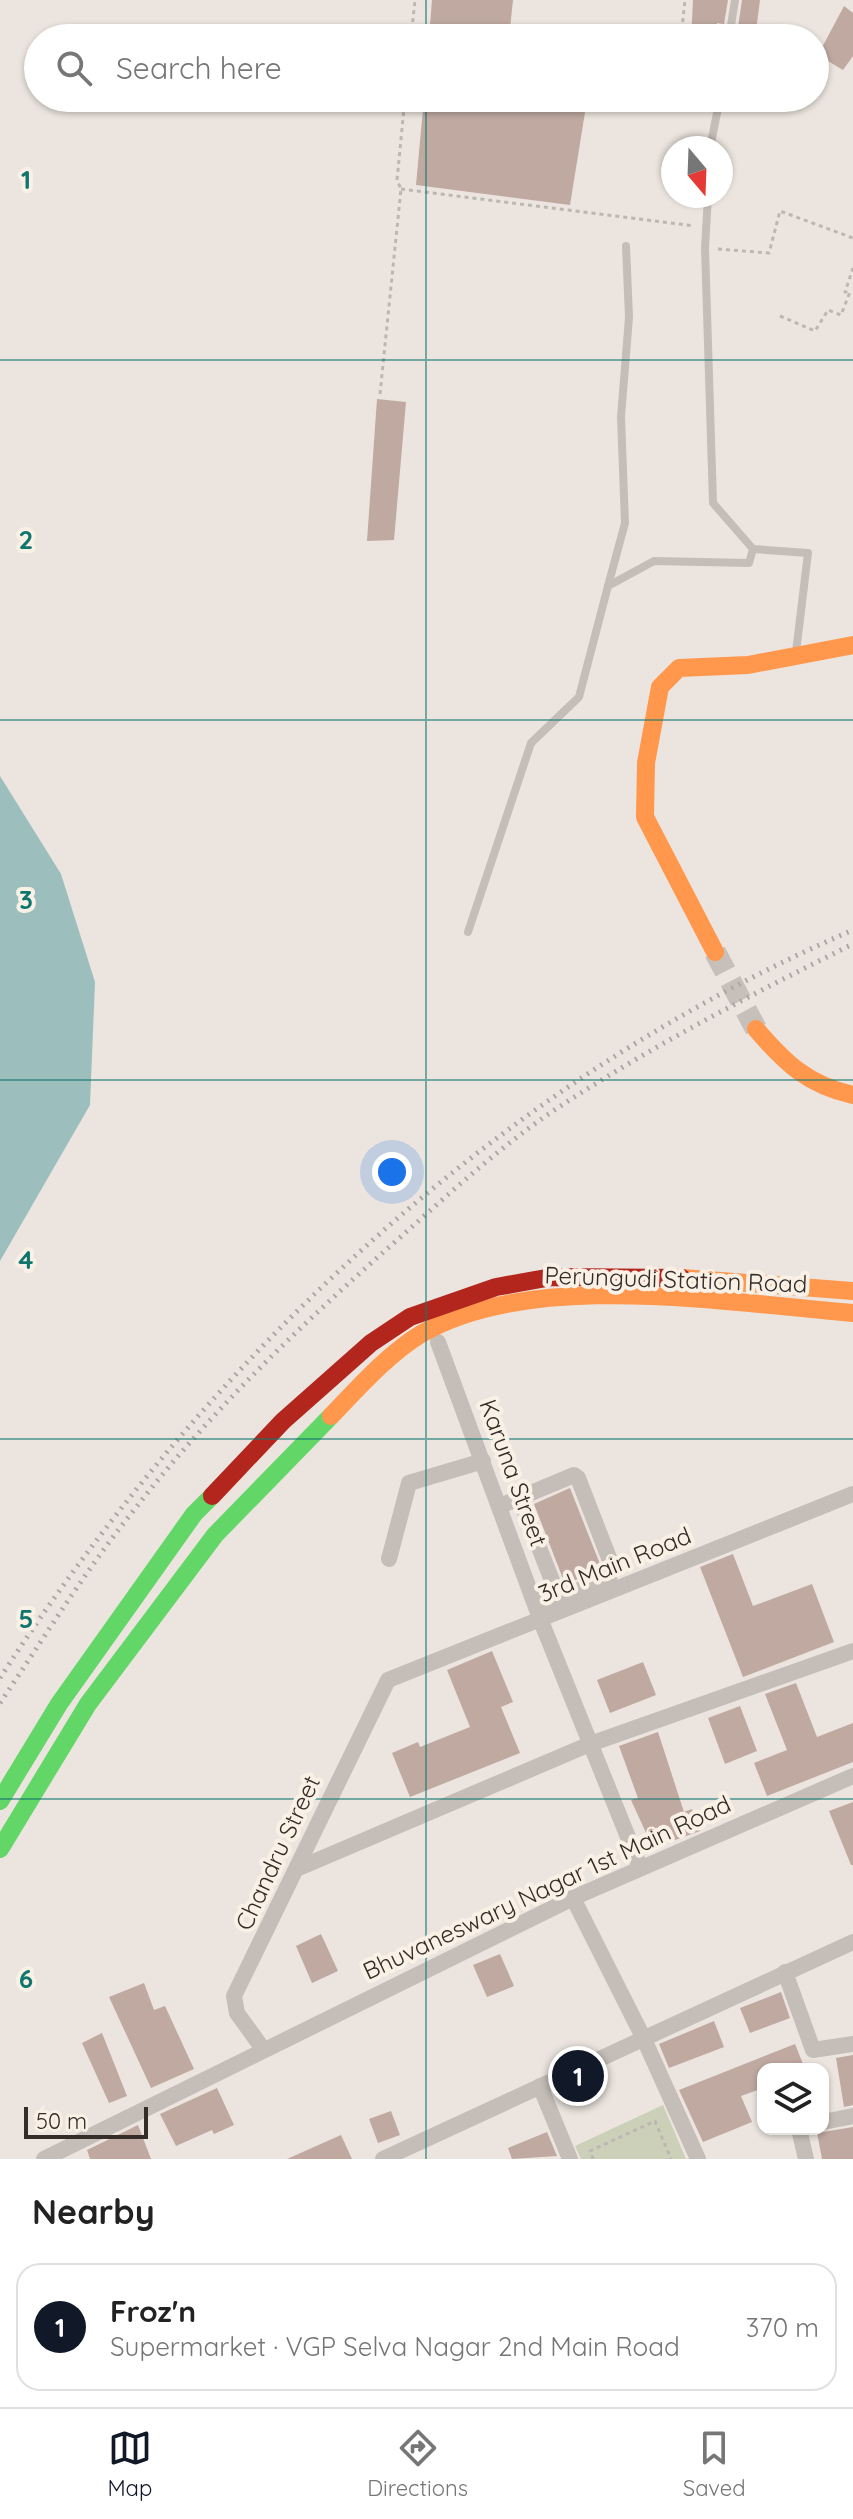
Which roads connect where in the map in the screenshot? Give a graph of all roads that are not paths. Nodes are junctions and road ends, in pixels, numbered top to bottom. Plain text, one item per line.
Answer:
1 (735, 0) edge
2 (731, 24) edge
3 (717, 112) edge
4 (712, 136) edge
5 (707, 208) edge
6 (626, 246) dead end
7 (753, 549) junction
8 (608, 586) junction
9 (853, 645) edge
10 (795, 656) junction
11 (468, 932) dead end
12 (715, 952) tunnel mouth
13 (756, 1029) tunnel mouth
14 (853, 1095) edge
15 (853, 1291) edge
16 (853, 1313) edge
17 (438, 1342) dead end
18 (483, 1461) junction
19 (853, 1494) edge
20 (519, 1497) junction
21 (500, 1506) junction
22 (532, 1530) junction
23 (511, 1538) junction
24 (389, 1559) dead end
25 (550, 1574) junction
26 (527, 1583) junction
27 (559, 1598) junction
28 (538, 1614) junction
29 (853, 1651) edge
30 (393, 1677) joint
31 (590, 1744) junction
32 (853, 1776) edge
33 (0, 1801) edge
34 (0, 1849) edge
35 (640, 1867) junction
36 (299, 1868) junction
37 (573, 1898) junction
38 (853, 1942) edge
39 (785, 1972) junction
40 (643, 2037) junction
41 (853, 2044) edge
42 (263, 2049) junction
43 (540, 2086) junction
44 (853, 2116) edge
45 (829, 2121) edge
46 (800, 2135) edge
47 (44, 2159) edge
48 (383, 2159) edge
49 (570, 2159) edge
50 (698, 2159) edge
51 (806, 2159) edge

1 - 2 lane
3 - 4 lane
5 - 7 lane
6 - 8 lane
7 - 8 lane
7 - 10 lane
8 - 11 lane
9 - 10 street
10 - 12 street
13 - 14 street
15 - 33 street, Perungudi Station Road
16 - 34 street, Perungudi Station Road
17 - 18 street, Karuna Street
18 - 21 street, Karuna Street
18 - 24 street
19 - 28 street, 3rd Main Road
20 - 21 street
20 - 22 street
20 - 27 street
21 - 23 street, Karuna Street
22 - 23 street
22 - 25 street
23 - 26 street, Karuna Street
25 - 26 street
25 - 27 street
26 - 28 street, Karuna Street
27 - 28 street
28 - 30 street, 3rd Main Road
28 - 31 street, Karuna Street
29 - 31 street
30 - 36 street, Chandru Street
31 - 35 street, Karuna Street
31 - 36 street
32 - 35 street, Bhuvaneswary Nagar 1st Main Road
35 - 37 street, Bhuvaneswary Nagar 1st Main Road
36 - 42 street, Chandru Street
37 - 40 street
37 - 42 street, Bhuvaneswary Nagar 1st Main Road
38 - 39 street
39 - 40 street
39 - 41 street
40 - 43 street
40 - 50 street
42 - 47 street, Bhuvaneswary Nagar 1st Main Road
43 - 48 street
43 - 49 street
44 - 45 street
46 - 51 street

